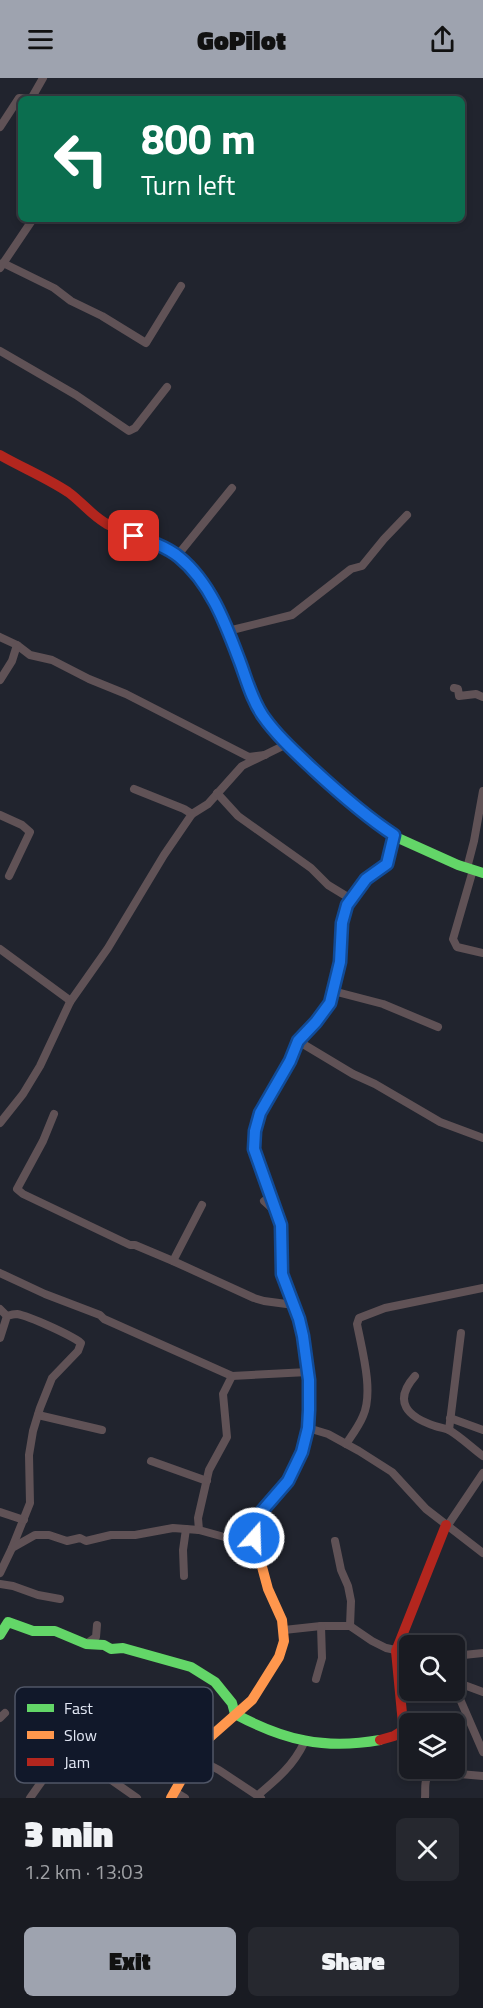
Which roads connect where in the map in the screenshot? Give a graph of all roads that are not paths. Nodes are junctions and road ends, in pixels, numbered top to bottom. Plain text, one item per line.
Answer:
1 (43, 78) edge
2 (34, 96) edge
3 (18, 101) edge
4 (0, 127) edge
5 (31, 222) edge
6 (2, 265) edge
7 (181, 286) dead end
8 (0, 351) edge
9 (167, 387) dead end
10 (0, 455) edge
11 (232, 488) dead end
12 (407, 515) dead end
13 (177, 555) junction
14 (228, 631) junction
15 (0, 637) edge
16 (17, 645) junction
17 (0, 680) edge
18 (454, 688) dead end
19 (483, 697) edge
20 (287, 744) junction
21 (265, 755) junction
22 (134, 789) dead end
23 (217, 794) junction
24 (483, 796) edge
25 (192, 814) junction
26 (0, 815) edge
27 (394, 835) junction
28 (474, 870) edge
29 (9, 876) dead end
30 (351, 899) junction
31 (0, 949) edge
32 (483, 953) edge
33 (333, 992) junction
34 (70, 1002) junction
35 (438, 1028) dead end
36 (298, 1041) junction
37 (54, 1114) dead end
38 (0, 1123) edge
39 (483, 1138) edge
40 (202, 1205) dead end
41 (173, 1261) junction
42 (0, 1273) edge
43 (483, 1288) edge
44 (294, 1305) junction
45 (0, 1309) edge
46 (7, 1316) junction
47 (461, 1333) dead end
48 (0, 1338) edge
49 (308, 1372) junction
50 (232, 1376) junction
51 (415, 1376) dead end
52 (38, 1415) junction
53 (454, 1420) junction
54 (308, 1428) junction
55 (102, 1430) dead end
56 (449, 1430) junction
57 (483, 1430) edge
58 (346, 1444) junction
59 (483, 1456) edge
60 (151, 1461) dead end
61 (483, 1473) edge
62 (207, 1481) junction
63 (0, 1512) edge
64 (24, 1520) junction
65 (447, 1525) junction
66 (186, 1528) junction
67 (199, 1530) junction
68 (254, 1538) junction
69 (335, 1541) dead end
70 (12, 1548) junction
71 (483, 1553) edge
72 (0, 1573) edge
73 (184, 1576) dead end
74 (0, 1584) edge
75 (60, 1599) dead end
76 (97, 1625) dead end
77 (321, 1626) junction
78 (350, 1626) junction
79 (284, 1630) junction
80 (0, 1635) edge
81 (86, 1644) junction
82 (396, 1652) junction
83 (399, 1652) edge
84 (483, 1653) edge
85 (465, 1655) edge
86 (316, 1679) dead end
87 (465, 1684) edge
88 (399, 1691) edge
89 (483, 1692) edge
90 (401, 1701) edge
91 (461, 1701) edge
92 (235, 1714) junction
93 (213, 1732) edge
94 (304, 1743) junction
95 (483, 1752) edge
96 (213, 1769) edge
97 (483, 1776) edge
98 (41, 1783) edge
99 (116, 1783) edge
100 (259, 1797) edge
101 (30, 1798) edge
102 (137, 1798) edge
103 (425, 1798) edge

1 - 2 street
3 - 4 street
5 - 6 street
6 - 7 street
8 - 9 street
10 - 13 street
11 - 13 street
12 - 14 street
13 - 14 street
14 - 20 street
15 - 16 street
16 - 17 street
16 - 21 street
18 - 19 street
20 - 21 street
20 - 27 street
21 - 23 street
22 - 25 street
23 - 25 street
23 - 30 street
24 - 28 street
25 - 34 street
26 - 29 street
27 - 28 street
27 - 30 street
28 - 32 street
30 - 33 street
31 - 34 street
33 - 35 street
33 - 36 street
34 - 38 street
36 - 39 street
36 - 44 street
37 - 41 street
40 - 41 street
41 - 44 street
42 - 50 street
43 - 58 street
44 - 49 street
45 - 46 street
46 - 48 street
46 - 52 street
47 - 53 street
49 - 50 street
49 - 54 street
50 - 62 street
51 - 56 street
52 - 55 street
52 - 64 street
53 - 56 street
53 - 57 street
54 - 58 street
54 - 68 street
56 - 59 street
58 - 65 street
60 - 62 street
61 - 65 street
62 - 67 street
63 - 64 street
64 - 70 street
65 - 71 street
65 - 82 street
66 - 67 street
66 - 70 street
66 - 73 street
67 - 68 street
68 - 79 street
69 - 78 street
70 - 72 street
74 - 75 street
76 - 81 street
77 - 78 street
77 - 79 street
77 - 86 street
78 - 82 street
79 - 92 street
80 - 81 street
81 - 92 street
82 - 83 street
82 - 88 street
84 - 85 street
87 - 89 street
90 - 94 street
91 - 95 street
92 - 93 street
92 - 94 street
94 - 100 street
96 - 100 street
97 - 103 street
98 - 101 street
99 - 102 street

